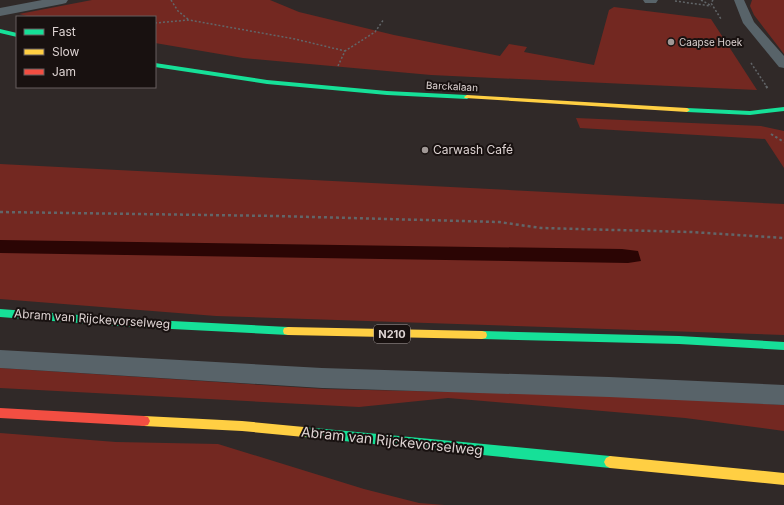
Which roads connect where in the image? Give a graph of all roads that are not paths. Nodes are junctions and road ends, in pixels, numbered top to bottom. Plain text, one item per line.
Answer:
1 (62, 0) edge
2 (649, 0) edge
3 (652, 0) edge
4 (739, 0) edge
5 (0, 12) edge
6 (0, 30) edge
7 (16, 35) edge
8 (784, 64) edge
9 (156, 65) edge
10 (784, 109) edge
11 (750, 113) junction
12 (773, 121) dead end
13 (0, 313) edge
14 (784, 346) edge
15 (0, 360) edge
16 (784, 394) edge
17 (0, 413) edge
18 (784, 478) edge

1 - 5 street
2 - 3 street
4 - 8 lane
6 - 7 main road
9 - 11 main road, Barckalaan
10 - 11 main road, Barckalaan
11 - 12 main road, Barckalaan
13 - 14 main road, Abram van Rijckevorselweg / N210
15 - 16 lane
17 - 18 main road, Abram van Rijckevorselweg

